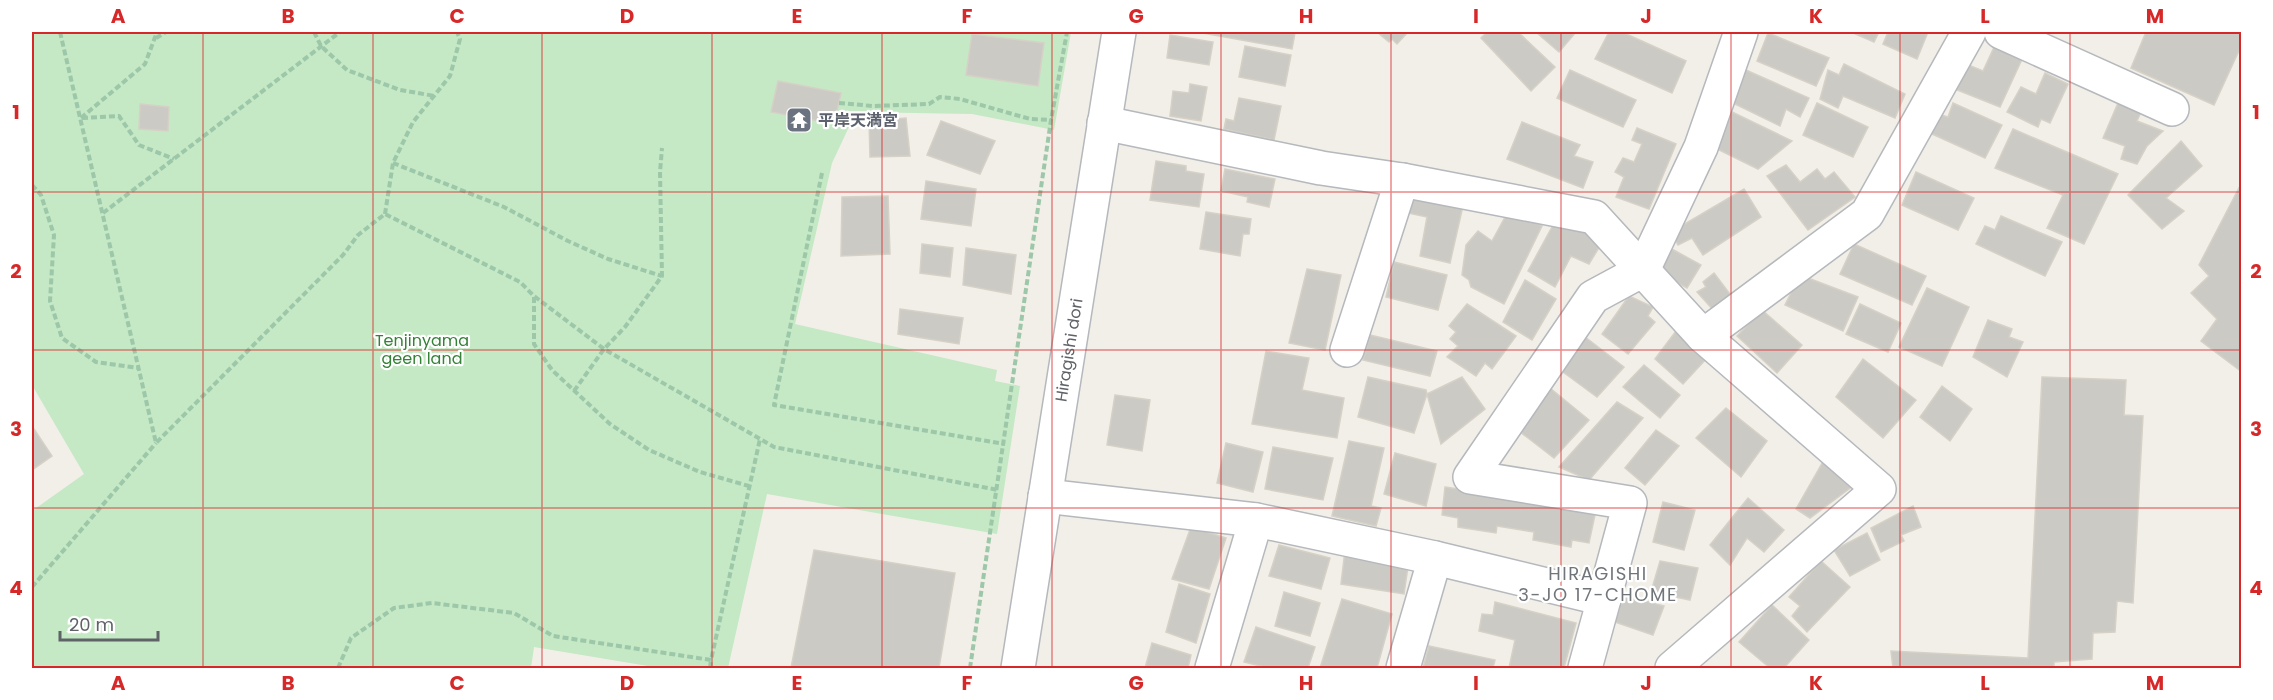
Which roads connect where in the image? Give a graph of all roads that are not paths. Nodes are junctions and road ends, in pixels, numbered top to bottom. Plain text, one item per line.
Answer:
1 (1119, 32) edge
2 (1741, 32) edge
3 (1969, 32) edge
4 (2001, 32) edge
5 (2172, 110) dead end
6 (1104, 123) junction
7 (1402, 180) junction
8 (1643, 270) junction
9 (1703, 336) junction
10 (1347, 350) dead end
11 (1045, 496) junction
12 (1256, 520) junction
13 (1435, 558) junction
14 (1604, 599) junction
15 (1018, 669) edge
16 (1212, 669) edge
17 (1403, 669) edge
18 (1586, 669) edge
19 (1671, 669) edge

1 - 6 street, Hiragishi dori
2 - 8 street
3 - 9 street
4 - 5 street
6 - 7 street
6 - 11 street, Hiragishi dori
7 - 8 street
7 - 10 street
8 - 9 street
8 - 14 street
9 - 19 street
11 - 12 street
11 - 15 street, Hiragishi dori
12 - 13 street
12 - 16 street
13 - 14 street
13 - 17 street
14 - 18 street

